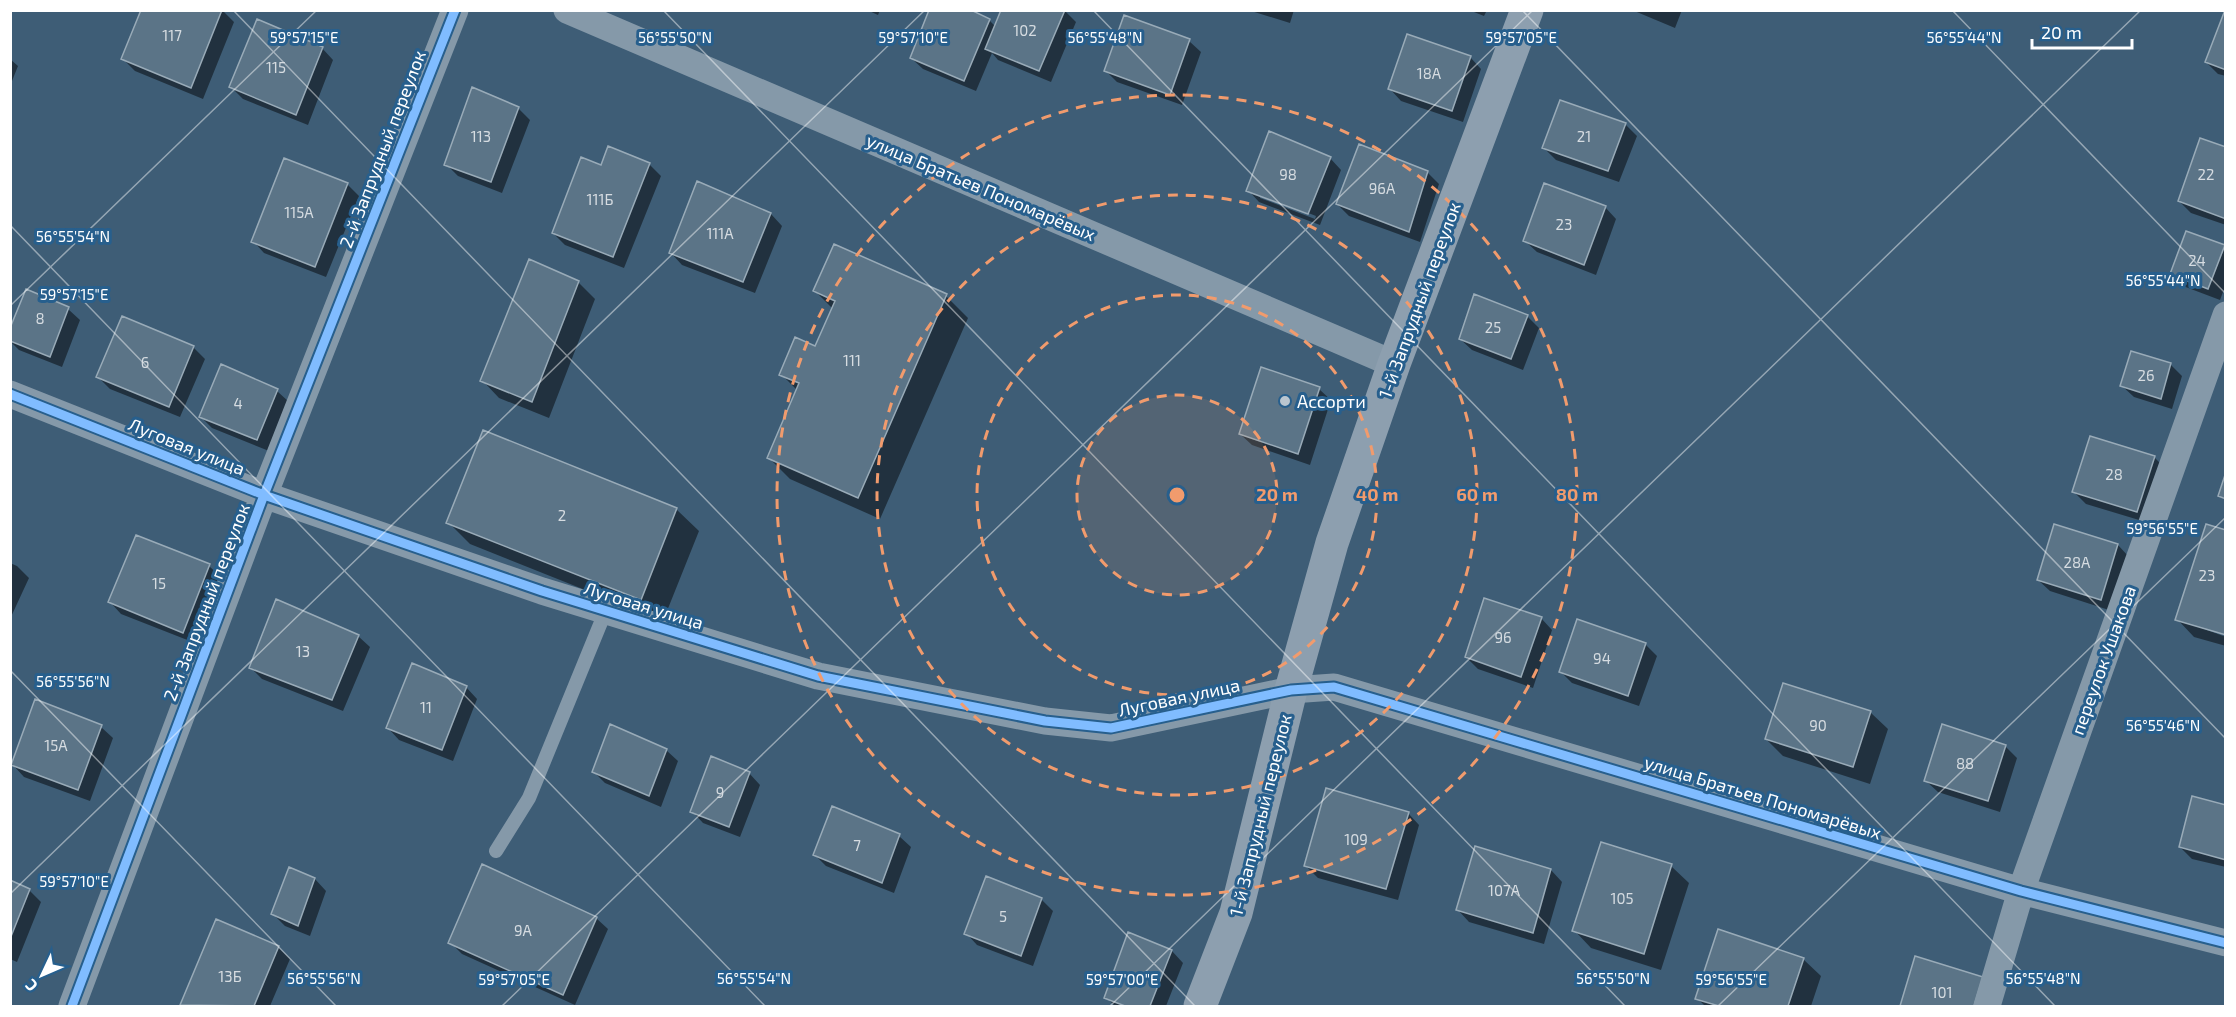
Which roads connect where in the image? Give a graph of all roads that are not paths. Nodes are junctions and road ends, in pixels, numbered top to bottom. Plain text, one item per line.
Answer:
1 (454, 10) edge
2 (567, 10) edge
3 (1527, 10) edge
4 (2226, 315) edge
5 (1394, 364) junction
6 (10, 394) edge
7 (264, 495) junction
8 (606, 610) junction
9 (1292, 690) junction
10 (496, 851) dead end
11 (2021, 891) junction
12 (2226, 943) edge
13 (72, 1006) edge
14 (1200, 1006) edge
15 (1987, 1006) edge

1 - 7 street, 2-й Запрудный переулок
2 - 5 street, улица Братьев Пономарёвых
3 - 5 street, 1-й Запрудный переулок
4 - 11 street, переулок Ушакова
5 - 9 street, 1-й Запрудный переулок
6 - 7 street, Луговая улица
7 - 8 street, Луговая улица
7 - 13 street, 2-й Запрудный переулок
8 - 9 street, Луговая улица
8 - 10 lane
9 - 11 street, улица Братьев Пономарёвых
9 - 14 street, 1-й Запрудный переулок
11 - 12 street, улица Братьев Пономарёвых
11 - 15 street, переулок Ушакова

